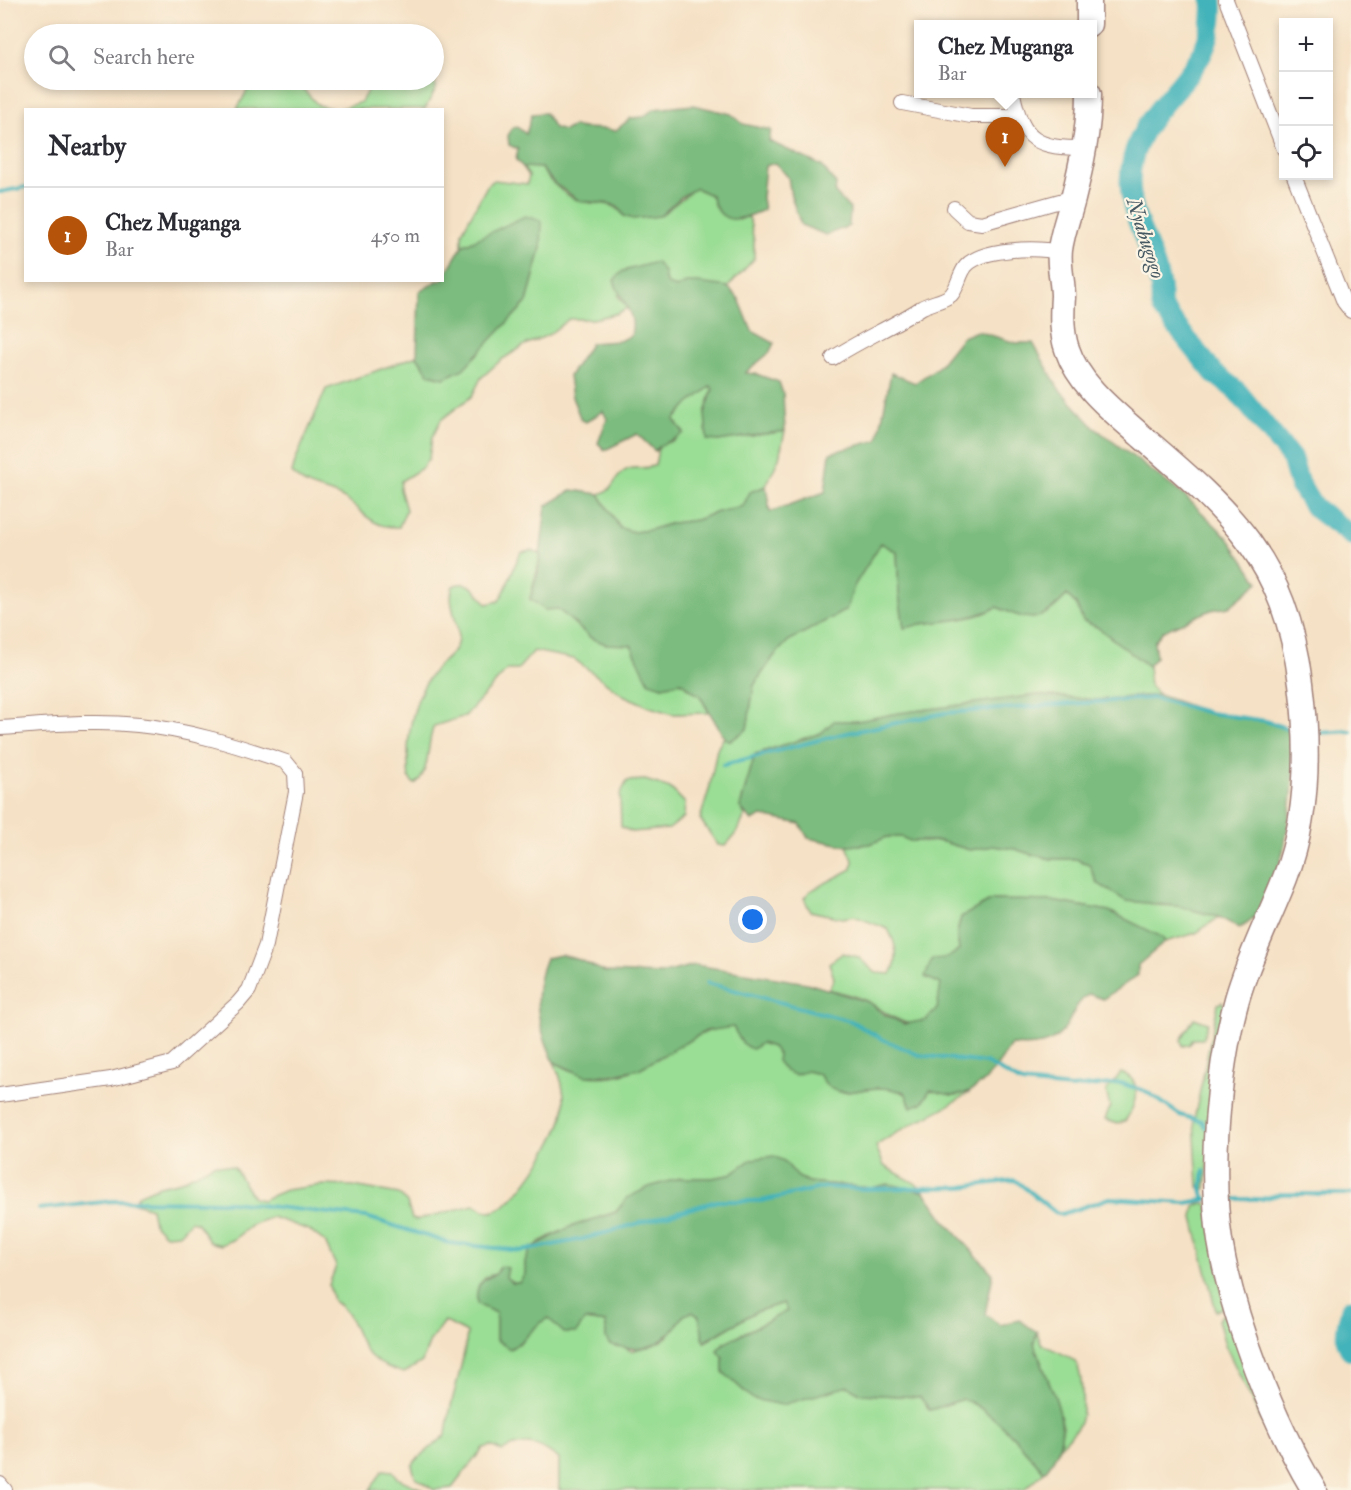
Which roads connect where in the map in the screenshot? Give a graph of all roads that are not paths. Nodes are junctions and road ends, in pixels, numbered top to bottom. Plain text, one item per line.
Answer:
1 (1089, 0) edge
2 (1226, 0) edge
3 (1089, 20) edge
4 (1014, 98) edge
5 (1089, 98) edge
6 (902, 103) dead end
7 (1018, 116) junction
8 (1279, 136) edge
9 (1085, 148) junction
10 (1296, 180) edge
11 (1074, 197) junction
12 (954, 208) dead end
13 (1059, 252) junction
14 (1349, 305) edge
15 (833, 358) dead end
16 (0, 728) edge
17 (0, 1095) edge
18 (0, 1484) edge
19 (5, 1490) edge
20 (1314, 1490) edge

1 - 3 highway
2 - 8 street
4 - 7 street
5 - 9 highway
6 - 7 street
7 - 9 street
9 - 11 highway
10 - 14 street
11 - 12 street
11 - 13 highway
13 - 15 street
13 - 20 highway
16 - 17 street
18 - 19 street

